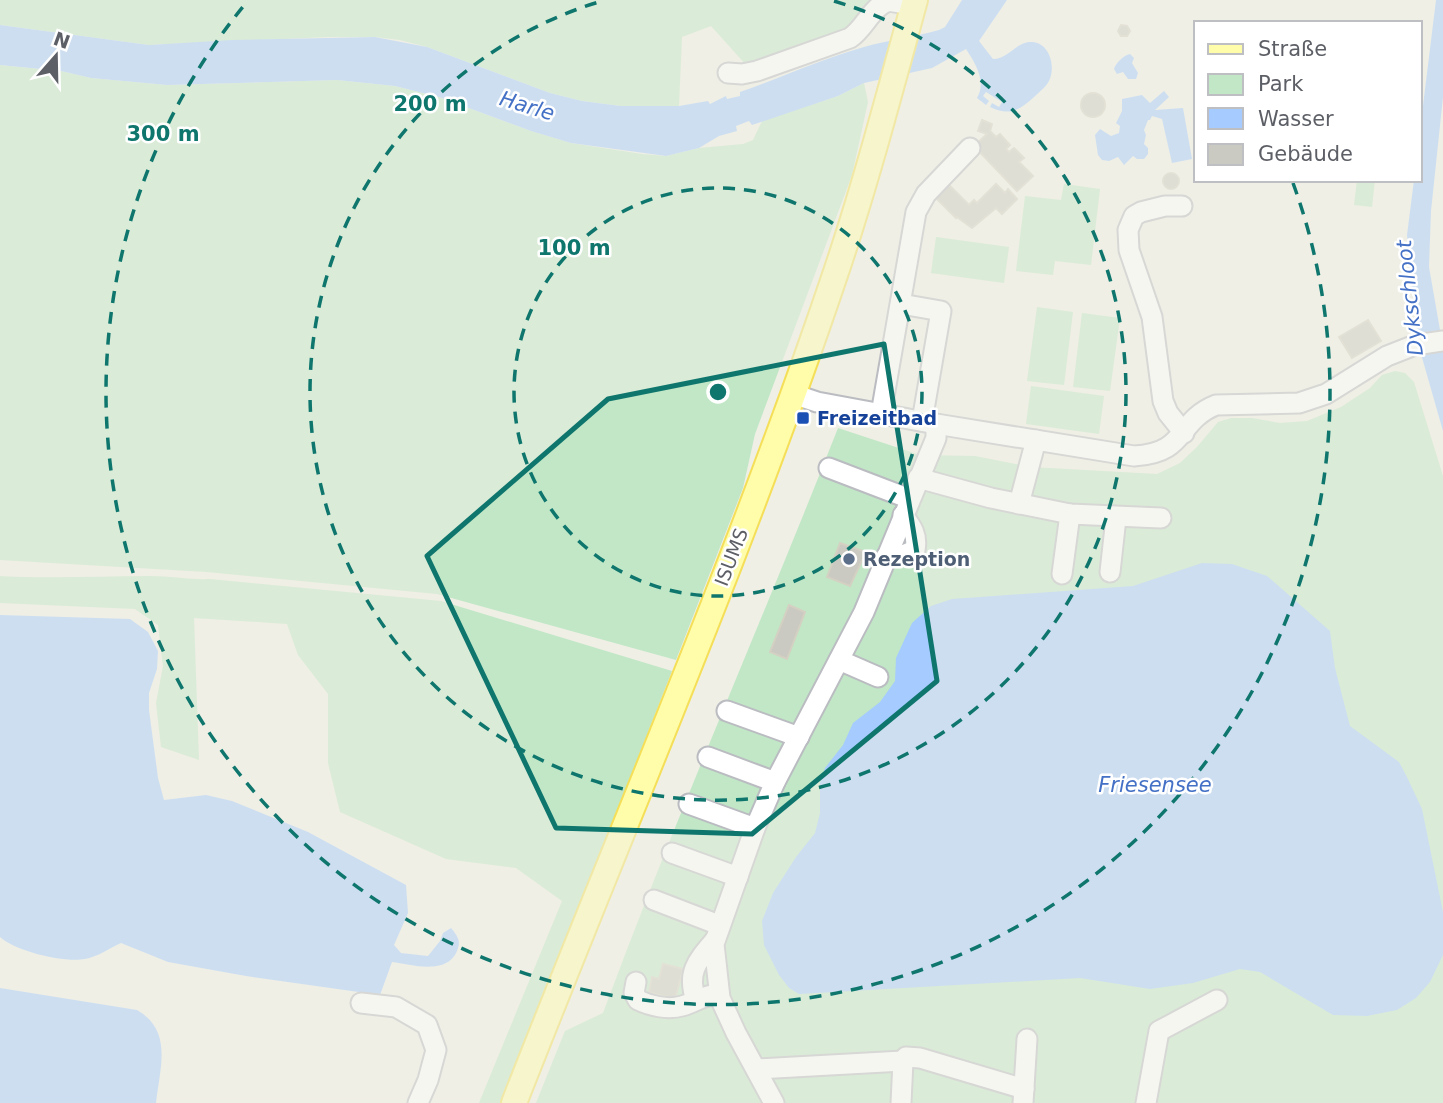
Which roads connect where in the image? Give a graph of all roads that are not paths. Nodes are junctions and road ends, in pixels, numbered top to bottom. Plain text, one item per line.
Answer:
1 (913, 8) edge
2 (728, 73) dead end
3 (970, 148) dead end
4 (1182, 206) dead end
5 (901, 304) junction
6 (1443, 341) edge
7 (793, 394) junction
8 (881, 414) junction
9 (929, 423) junction
10 (1184, 433) junction
11 (1036, 440) junction
12 (830, 468) dead end
13 (918, 478) junction
14 (1019, 504) junction
15 (906, 507) junction
16 (1070, 514) junction
17 (1116, 517) junction
18 (1161, 518) dead end
19 (1110, 572) dead end
20 (1062, 575) dead end
21 (839, 660) junction
22 (878, 677) dead end
23 (727, 710) dead end
24 (799, 737) junction
25 (708, 757) dead end
26 (775, 782) junction
27 (689, 804) dead end
28 (755, 828) junction
29 (672, 853) dead end
30 (738, 877) junction
31 (654, 900) dead end
32 (718, 932) junction
33 (636, 982) dead end
34 (719, 994) junction
35 (696, 1000) junction
36 (1217, 1000) dead end
37 (361, 1003) dead end
38 (1027, 1039) dead end
39 (902, 1061) junction
40 (757, 1069) junction
41 (1023, 1096) edge
42 (418, 1103) edge
43 (514, 1103) edge
44 (774, 1103) edge
45 (901, 1103) edge
46 (1146, 1103) edge

1 - 2 lane
1 - 7 main road, ISUMS
3 - 5 lane
4 - 10 lane
5 - 8 lane
5 - 9 lane
6 - 10 lane
7 - 8 lane
7 - 43 main road, ISUMS
8 - 9 lane
9 - 11 lane
9 - 13 lane
10 - 11 lane
11 - 14 lane
12 - 15 lane
13 - 14 lane
13 - 15 lane
14 - 16 lane
15 - 21 lane
16 - 17 lane
16 - 20 lane
17 - 18 lane
17 - 19 lane
21 - 22 lane
21 - 24 lane
23 - 24 lane
24 - 26 lane
25 - 26 lane
26 - 28 lane
27 - 28 lane
28 - 30 lane
29 - 30 lane
30 - 32 lane
31 - 32 lane
32 - 34 lane
32 - 35 lane
33 - 35 lane
34 - 35 lane
34 - 40 lane
36 - 46 lane
37 - 42 lane
38 - 41 lane
39 - 40 lane
39 - 41 lane
39 - 45 lane
40 - 44 lane

